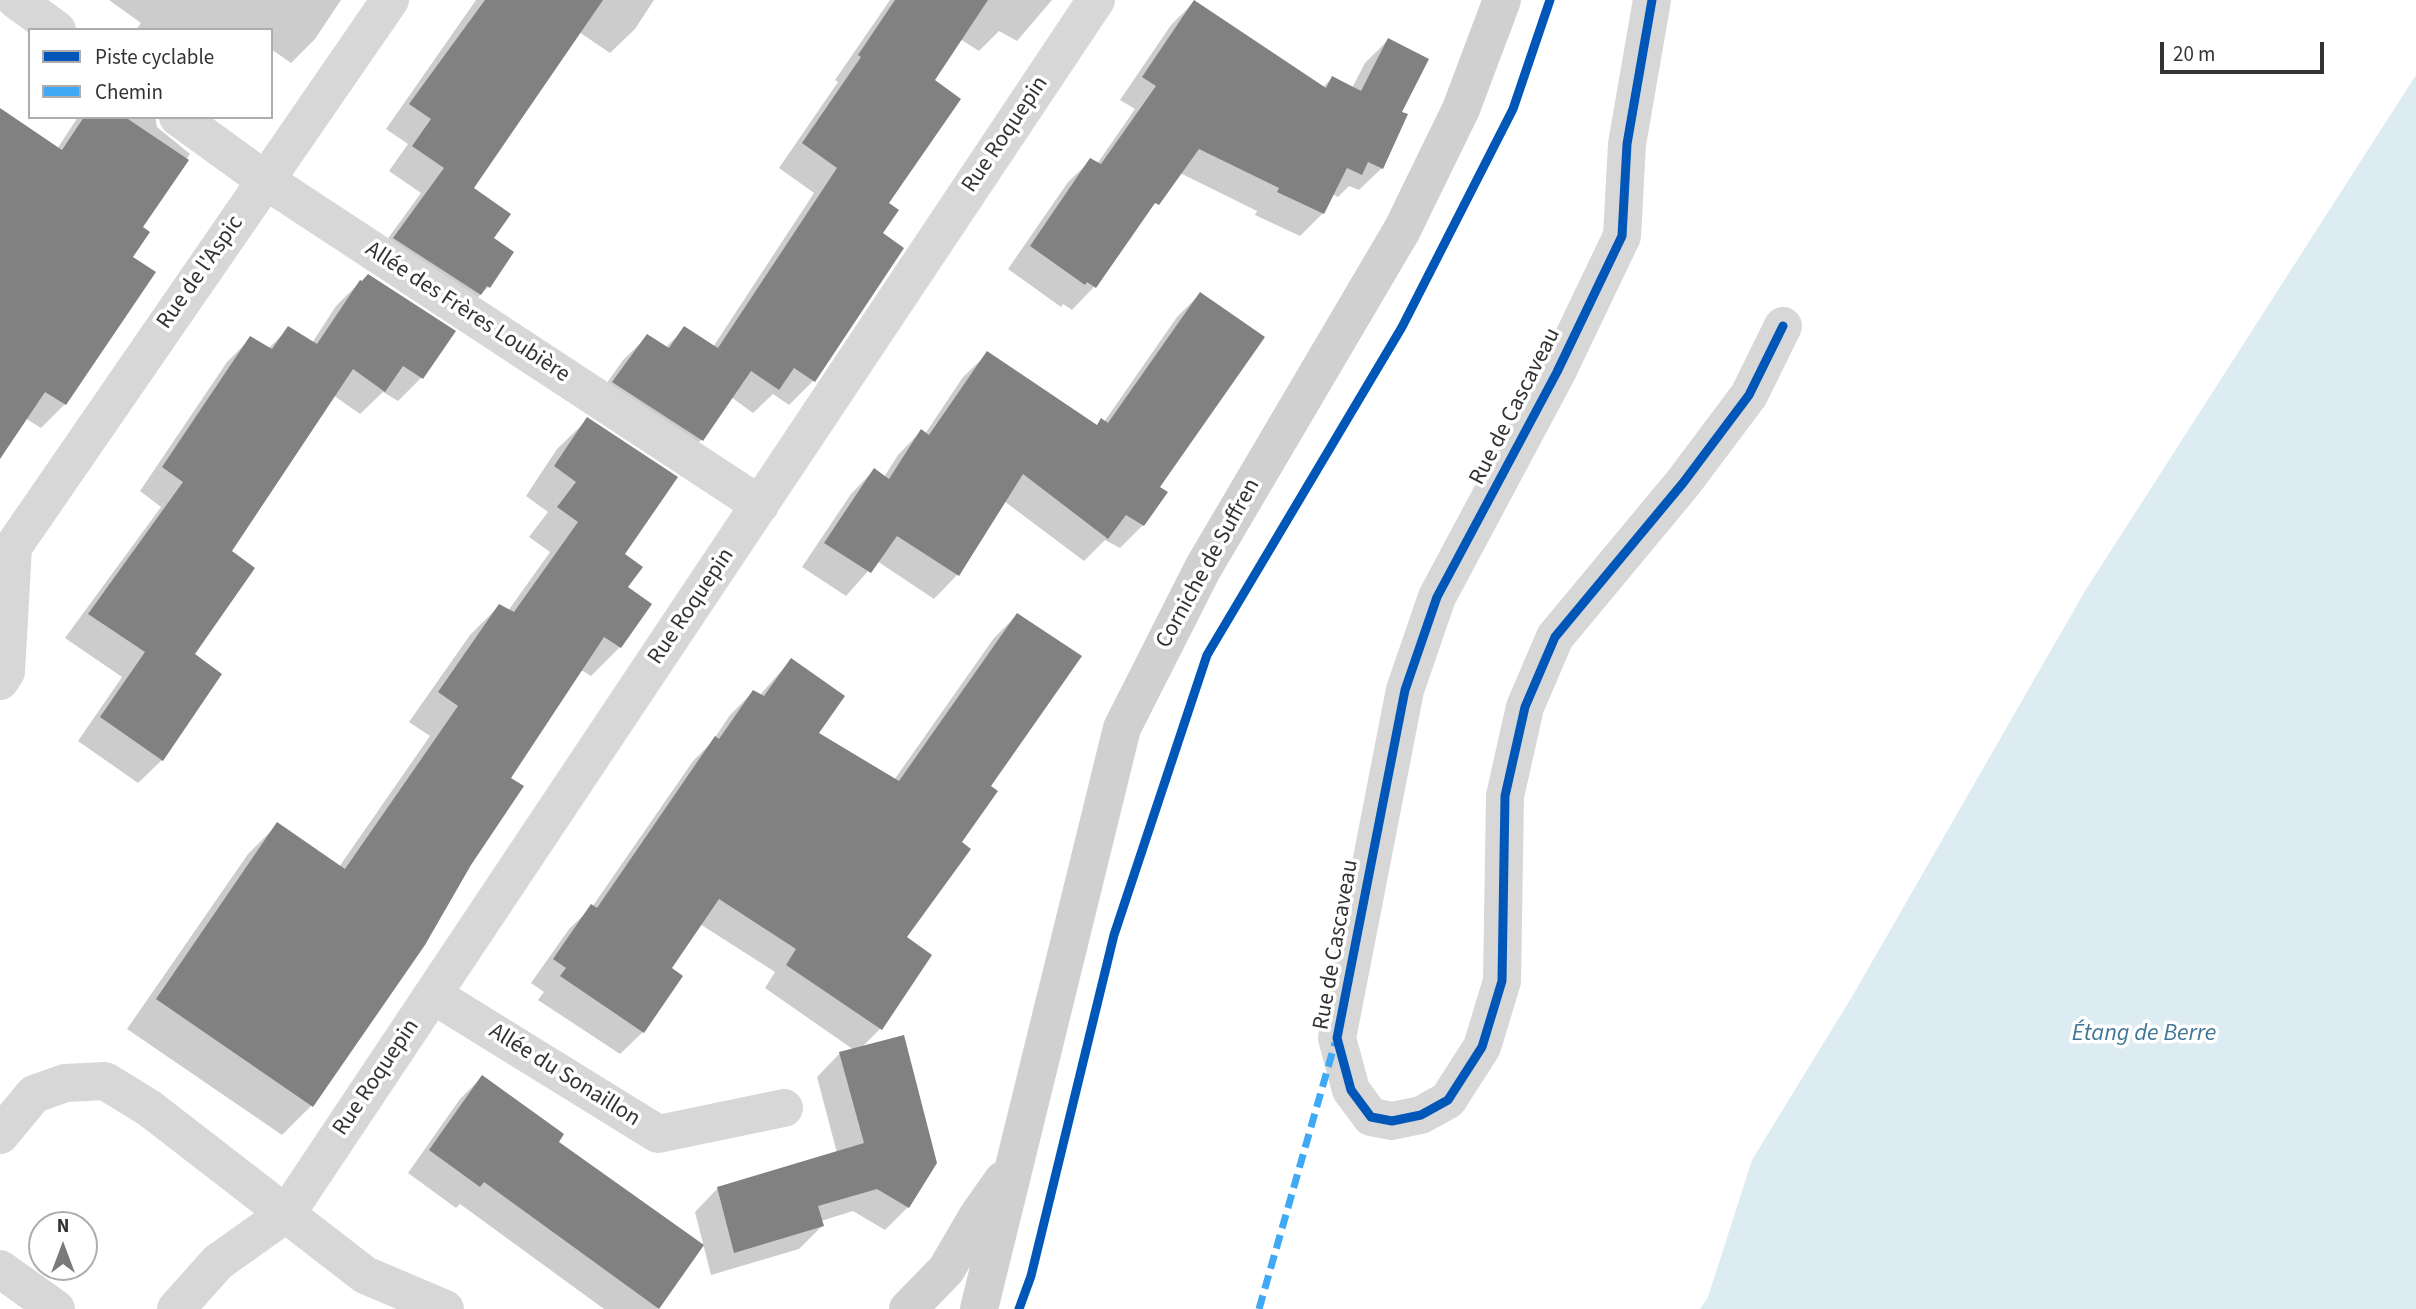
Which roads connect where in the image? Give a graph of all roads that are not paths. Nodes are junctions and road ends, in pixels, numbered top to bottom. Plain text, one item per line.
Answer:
1 (16, 0) edge
2 (390, 0) edge
3 (1096, 0) edge
4 (1502, 0) edge
5 (1653, 0) edge
6 (54, 28) edge
7 (181, 119) edge
8 (265, 180) junction
9 (1783, 326) dead end
10 (760, 505) junction
11 (0, 681) edge
12 (433, 995) junction
13 (784, 1108) dead end
14 (0, 1135) edge
15 (1013, 1167) junction
16 (287, 1213) junction
17 (0, 1269) edge
18 (56, 1309) edge
19 (176, 1309) edge
20 (445, 1309) edge
21 (908, 1309) edge
22 (979, 1309) edge

1 - 6 street
2 - 8 street, Rue de l'Aspic
3 - 10 street, Rue Roquepin
4 - 15 main road, Corniche de Suffren
5 - 9 street, Rue de Cascaveau
7 - 8 street, Allée des Frères Loubière
8 - 10 street, Allée des Frères Loubière
8 - 11 street, Rue de l'Aspic
10 - 12 street, Rue Roquepin
12 - 13 street, Allée du Sonaillon
12 - 16 street, Rue Roquepin
14 - 16 street
15 - 21 main road, Corniche de Suffren
15 - 22 main road, Corniche de Suffren
16 - 19 street
16 - 20 street
17 - 18 street

